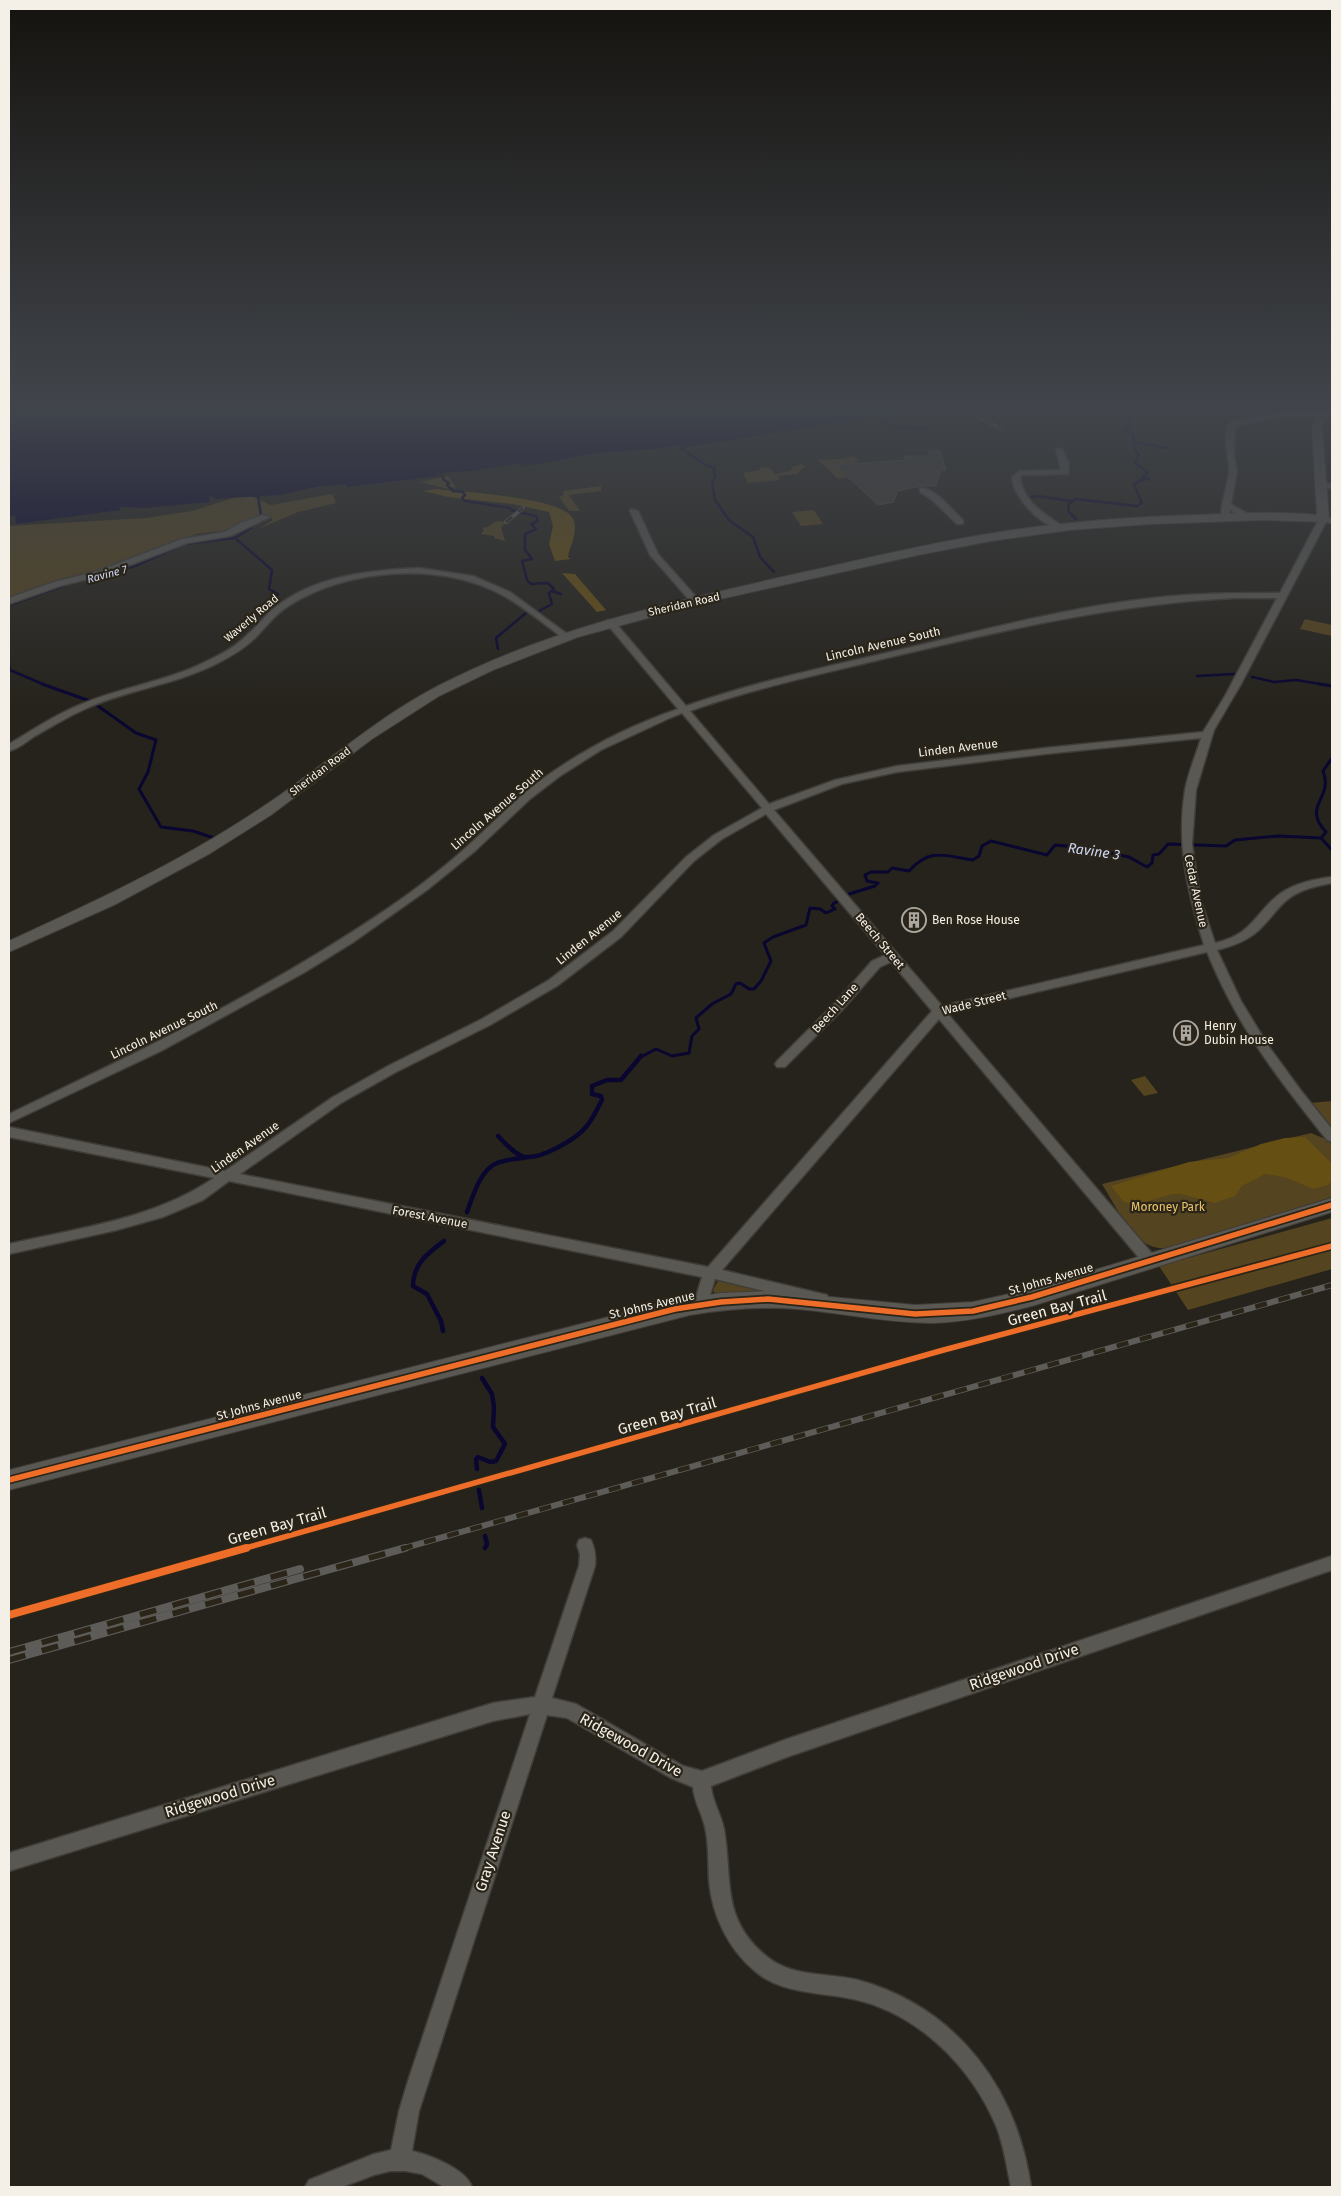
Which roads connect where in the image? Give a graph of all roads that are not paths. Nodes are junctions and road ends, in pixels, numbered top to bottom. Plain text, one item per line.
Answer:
1 (942, 504) edge
2 (1030, 504) edge
3 (1227, 504) edge
4 (1328, 504) edge
5 (634, 511) dead end
6 (1226, 511) junction
7 (266, 517) dead end
8 (1328, 520) edge
9 (960, 522) dead end
10 (1059, 528) junction
11 (1283, 596) junction
12 (695, 600) junction
13 (9, 601) edge
14 (610, 622) junction
15 (566, 636) junction
16 (682, 709) junction
17 (1207, 735) junction
18 (9, 748) edge
19 (768, 809) junction
20 (1332, 880) edge
21 (9, 947) edge
22 (1210, 949) junction
23 (893, 956) junction
24 (939, 1011) junction
25 (781, 1064) dead end
26 (9, 1119) edge
27 (9, 1132) edge
28 (1332, 1137) edge
29 (228, 1177) junction
30 (1332, 1205) edge
31 (9, 1249) edge
32 (1150, 1260) junction
33 (709, 1273) junction
34 (701, 1304) junction
35 (851, 1307) junction
36 (9, 1480) edge
37 (585, 1545) dead end
38 (1332, 1563) edge
39 (541, 1705) junction
40 (702, 1780) junction
41 (9, 1862) edge
42 (400, 2159) junction
43 (316, 2187) edge
44 (462, 2187) edge
45 (1021, 2187) edge

1 - 9 street
2 - 10 street
3 - 6 street
4 - 8 street
5 - 12 street
6 - 8 street, Sheridan Road
6 - 10 street, Sheridan Road
7 - 13 street
8 - 11 street, Cedar Avenue
10 - 12 street, Sheridan Road
11 - 16 street, Lincoln Avenue South
11 - 17 street, Cedar Avenue
12 - 14 street, Sheridan Road
14 - 15 street, Sheridan Road
14 - 16 street, Beech Street
15 - 18 street, Waverly Road
15 - 21 street, Sheridan Road
16 - 19 street, Beech Street
16 - 26 street, Lincoln Avenue South
17 - 19 street, Linden Avenue
17 - 22 street, Cedar Avenue
19 - 23 street, Beech Street
19 - 29 street, Linden Avenue
20 - 22 street, Wade Street
22 - 24 street, Wade Street
22 - 28 street, Cedar Avenue
23 - 24 street, Beech Street
23 - 25 street, Beech Lane
24 - 32 street, Beech Street
24 - 33 street, Wade Street
27 - 29 street, Forest Avenue
29 - 31 street, Linden Avenue
29 - 33 street, Forest Avenue
30 - 32 street, St Johns Avenue
32 - 35 street, St Johns Avenue
33 - 34 street, Wade Street
33 - 35 street, Forest Avenue
34 - 35 street, St Johns Avenue
34 - 36 street, St Johns Avenue
37 - 39 street, Gray Avenue
38 - 40 street, Ridgewood Drive
39 - 40 street, Ridgewood Drive
39 - 41 street, Ridgewood Drive
39 - 42 street, Gray Avenue
40 - 45 street
42 - 43 street
42 - 44 street

